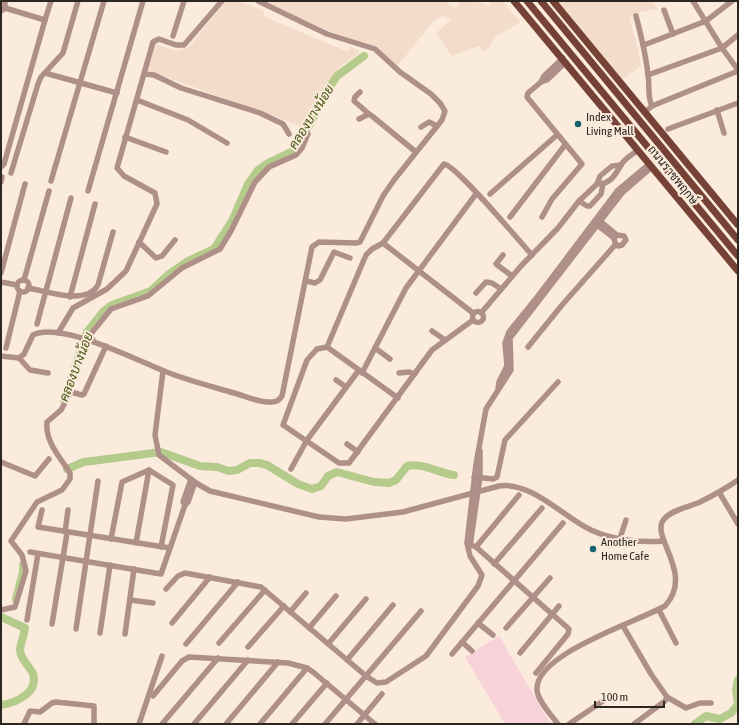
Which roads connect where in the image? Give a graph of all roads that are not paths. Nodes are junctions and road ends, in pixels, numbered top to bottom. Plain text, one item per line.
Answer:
1 (5, 1) edge
2 (51, 1) edge
3 (78, 1) edge
4 (104, 1) edge
5 (142, 1) edge
6 (184, 1) edge
7 (222, 1) edge
8 (258, 1) edge
9 (514, 1) edge
10 (526, 1) edge
11 (541, 1) edge
12 (553, 1) edge
13 (693, 1) edge
14 (732, 1) edge
15 (3, 10) edge
16 (664, 10) dead end
17 (538, 15) junction
18 (636, 16) dead end
19 (45, 20) junction
20 (706, 21) junction
21 (673, 34) junction
22 (738, 35) edge
23 (173, 36) dead end
24 (644, 44) junction
25 (722, 48) junction
26 (565, 61) junction
27 (738, 71) edge
28 (46, 72) junction
29 (145, 74) junction
30 (648, 76) junction
31 (79, 83) junction
32 (360, 92) dead end
33 (116, 93) junction
34 (137, 100) junction
35 (738, 103) edge
36 (652, 105) junction
37 (717, 110) junction
38 (645, 112) junction
39 (369, 114) junction
40 (359, 119) dead end
41 (437, 126) junction
42 (421, 127) dead end
43 (668, 129) dead end
44 (724, 133) dead end
45 (289, 134) dead end
46 (308, 134) dead end
47 (557, 135) junction
48 (125, 137) junction
49 (227, 143) dead end
50 (565, 145) junction
51 (638, 150) junction
52 (166, 152) dead end
53 (416, 152) junction
54 (621, 165) junction
55 (651, 165) junction
56 (1, 167) edge
57 (11, 173) dead end
58 (51, 181) dead end
59 (25, 184) dead end
60 (600, 184) junction
61 (49, 191) dead end
62 (88, 191) dead end
63 (476, 194) junction
64 (490, 194) dead end
65 (71, 198) dead end
66 (579, 201) junction
67 (95, 204) dead end
68 (510, 217) dead end
69 (542, 217) dead end
70 (597, 222) junction
71 (738, 225) edge
72 (113, 232) dead end
73 (175, 240) dead end
74 (738, 240) edge
75 (139, 242) junction
76 (383, 243) junction
77 (503, 255) dead end
78 (532, 255) junction
79 (738, 256) edge
80 (350, 258) dead end
81 (420, 270) junction
82 (738, 271) edge
83 (1, 273) edge
84 (512, 276) junction
85 (24, 280) junction
86 (306, 281) junction
87 (1, 282) edge
88 (17, 285) junction
89 (28, 288) junction
90 (501, 289) junction
91 (20, 291) junction
92 (46, 291) junction
93 (476, 293) dead end
94 (70, 297) junction
95 (481, 312) junction
96 (473, 313) junction
97 (474, 320) junction
98 (37, 324) dead end
99 (432, 331) dead end
100 (58, 333) junction
101 (445, 340) junction
102 (92, 342) junction
103 (106, 346) junction
104 (327, 347) junction
105 (528, 347) dead end
106 (6, 348) dead end
107 (375, 348) junction
108 (1, 356) edge
109 (19, 358) junction
110 (390, 358) dead end
111 (163, 371) junction
112 (361, 371) junction
113 (48, 373) dead end
114 (400, 373) dead end
115 (415, 374) junction
116 (336, 380) dead end
117 (558, 382) dead end
118 (346, 387) junction
119 (398, 398) junction
120 (306, 440) junction
121 (347, 444) dead end
122 (358, 452) junction
123 (49, 459) dead end
124 (1, 462) edge
125 (291, 469) dead end
126 (149, 470) junction
127 (477, 477) junction
128 (98, 480) dead end
129 (738, 480) edge
130 (193, 481) junction
131 (719, 492) junction
132 (473, 493) junction
133 (519, 495) dead end
134 (542, 508) dead end
135 (42, 510) dead end
136 (68, 510) dead end
137 (626, 520) dead end
138 (563, 523) dead end
139 (738, 524) edge
140 (66, 532) junction
141 (90, 536) junction
142 (620, 538) junction
143 (111, 539) junction
144 (664, 541) junction
145 (136, 543) junction
146 (471, 545) junction
147 (161, 547) junction
148 (170, 548) junction
149 (30, 552) dead end
150 (38, 554) junction
151 (63, 558) junction
152 (86, 561) junction
153 (494, 564) junction
154 (110, 565) junction
155 (134, 569) junction
156 (210, 577) junction
157 (550, 578) dead end
158 (514, 581) junction
159 (238, 582) junction
160 (166, 589) dead end
161 (265, 590) junction
162 (306, 593) dead end
163 (336, 596) dead end
164 (533, 598) junction
165 (366, 599) dead end
166 (130, 600) junction
167 (153, 603) dead end
168 (393, 605) dead end
169 (284, 606) junction
170 (559, 606) dead end
171 (1, 610) edge
172 (659, 610) junction
173 (421, 611) dead end
174 (290, 612) junction
175 (552, 614) junction
176 (27, 620) dead end
177 (172, 623) dead end
178 (478, 623) junction
179 (52, 624) dead end
180 (623, 626) junction
181 (308, 628) junction
182 (506, 628) dead end
183 (76, 629) dead end
184 (100, 632) dead end
185 (125, 634) dead end
186 (493, 635) dead end
187 (462, 642) junction
188 (219, 643) dead end
189 (676, 643) dead end
190 (186, 644) dead end
191 (328, 644) junction
192 (248, 647) dead end
193 (472, 651) dead end
194 (520, 653) dead end
195 (452, 654) dead end
196 (162, 656) dead end
197 (218, 658) junction
198 (248, 660) junction
199 (347, 660) junction
200 (278, 662) junction
201 (307, 668) junction
202 (536, 673) dead end
203 (366, 676) junction
204 (327, 683) junction
205 (382, 694) dead end
206 (153, 696) dead end
207 (667, 697) junction
208 (346, 699) junction
209 (604, 701) dead end
210 (711, 703) dead end
211 (365, 715) junction
212 (24, 724) edge
213 (94, 724) edge
214 (139, 724) edge
215 (162, 724) edge
216 (194, 724) edge
217 (226, 724) edge
218 (260, 724) edge
219 (292, 724) edge
220 (324, 724) edge
221 (357, 724) edge
222 (375, 724) edge
223 (558, 724) edge
224 (570, 724) edge
225 (634, 724) edge

1 - 15 street
2 - 19 street
3 - 28 street
4 - 31 street
5 - 33 street
6 - 23 street
7 - 29 street
8 - 41 street
9 - 26 main road, ถนนราชพฤกษ์
10 - 17 main road, ถนนราชพฤกษ์
11 - 74 main road, ถนนราชพฤกษ์
12 - 38 main road, ถนนราชพฤกษ์
13 - 20 street
14 - 20 street
15 - 19 street
16 - 21 street
17 - 26 main road
17 - 79 main road, ถนนราชพฤกษ์
18 - 24 street
19 - 56 street
20 - 21 street
20 - 25 street
21 - 24 street
22 - 25 street
24 - 30 street
25 - 27 street
25 - 30 street
26 - 47 street
26 - 51 main road, ถนนราชพฤกษ์
27 - 36 street
28 - 31 street
28 - 57 street
29 - 34 street
29 - 45 street
30 - 36 street
31 - 33 street
31 - 58 street
32 - 39 street
33 - 62 street
34 - 48 street
34 - 49 street
35 - 37 street
36 - 38 street
37 - 43 street
37 - 44 street
38 - 71 main road, ถนนราชพฤกษ์
39 - 40 street
39 - 53 street
41 - 42 street
41 - 53 street
46 - 102 street
47 - 50 street
47 - 64 street
48 - 52 street
48 - 75 street
50 - 68 street
50 - 69 street
51 - 54 street
51 - 55 main road, ถนนราชพฤกษ์
53 - 86 street
54 - 60 street
54 - 60 street
55 - 70 street
55 - 82 main road, ถนนราชพฤกษ์
59 - 83 street
60 - 66 street
60 - 66 street
61 - 85 street
63 - 76 street
63 - 78 street
63 - 81 street
65 - 92 street
66 - 78 street
67 - 94 street
70 - 105 street
70 - 127 street
72 - 94 street
73 - 75 street
75 - 100 street
76 - 81 street
76 - 104 street
77 - 84 street
78 - 84 street
80 - 86 street
81 - 96 street
81 - 107 street
84 - 90 street
85 - 88 street
85 - 89 street
86 - 111 street
87 - 88 street
88 - 91 street
89 - 91 street
89 - 92 street
90 - 93 street
90 - 95 street
91 - 106 street
92 - 94 street
92 - 98 street
95 - 96 street
95 - 97 street
96 - 97 street
97 - 101 street
99 - 101 street
100 - 102 street
100 - 109 street
101 - 115 street
102 - 103 street
103 - 111 street
103 - 171 street
104 - 112 street
104 - 120 street
107 - 110 street
107 - 112 street
108 - 109 street
109 - 113 street
111 - 130 street
112 - 118 street
112 - 119 street
114 - 115 street
115 - 119 street
116 - 118 street
117 - 127 street
118 - 120 street
119 - 122 street
120 - 122 street
120 - 125 street
121 - 122 street
123 - 124 street
126 - 143 street
126 - 145 street
126 - 147 street
127 - 132 street
128 - 141 street
129 - 131 street
130 - 132 street
130 - 148 street
131 - 139 street
131 - 144 street
132 - 142 street
132 - 146 street
133 - 146 street
134 - 153 street
135 - 140 street
136 - 140 street
137 - 142 street
138 - 158 street
140 - 141 street
140 - 151 street
141 - 143 street
141 - 152 street
142 - 144 street
143 - 145 street
144 - 172 street
145 - 147 street
146 - 153 street
146 - 203 street
147 - 148 street
148 - 155 street
149 - 150 street
150 - 151 street
150 - 176 street
151 - 152 street
151 - 179 street
152 - 154 street
152 - 183 street
153 - 158 street
154 - 155 street
154 - 184 street
155 - 166 street
156 - 159 street
156 - 160 street
156 - 177 street
157 - 164 street
158 - 164 street
158 - 178 street
159 - 161 street
159 - 190 street
161 - 169 street
161 - 188 street
162 - 174 street
163 - 181 street
164 - 175 street
164 - 182 street
165 - 191 street
166 - 167 street
166 - 185 street
168 - 199 street
169 - 174 street
169 - 192 street
170 - 175 street
172 - 180 street
172 - 189 street
173 - 203 street
174 - 181 street
175 - 194 street
175 - 202 street
178 - 186 street
178 - 187 street
180 - 207 street
180 - 223 street
181 - 191 street
187 - 193 street
187 - 195 street
191 - 199 street
196 - 214 street
197 - 198 street
197 - 206 street
197 - 215 street
198 - 200 street
198 - 216 street
199 - 203 street
200 - 201 street
200 - 217 street
201 - 204 street
201 - 218 street
203 - 208 street
204 - 208 street
204 - 219 street
205 - 211 street
207 - 210 street
207 - 225 street
208 - 211 street
208 - 220 street
209 - 224 street
211 - 221 street
211 - 222 street
212 - 213 street

